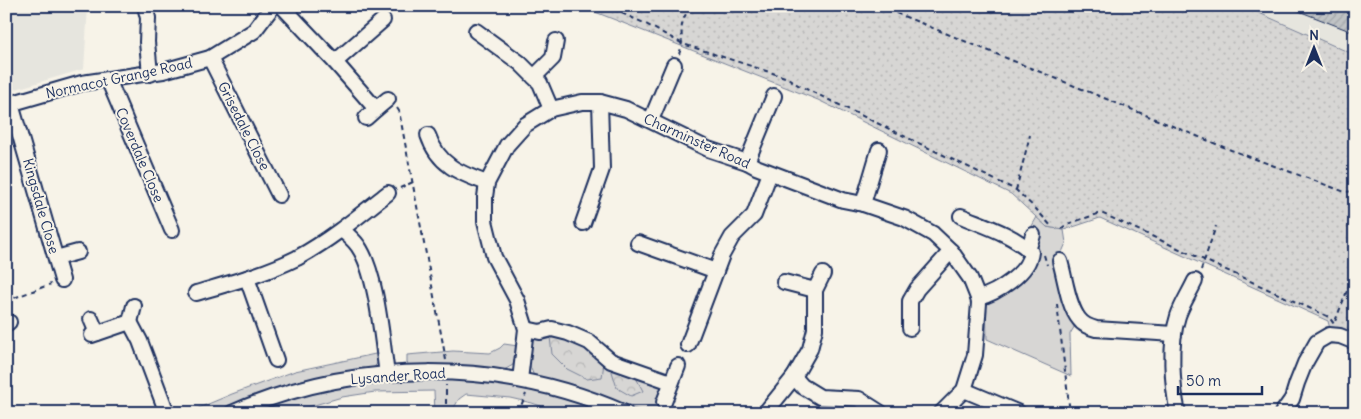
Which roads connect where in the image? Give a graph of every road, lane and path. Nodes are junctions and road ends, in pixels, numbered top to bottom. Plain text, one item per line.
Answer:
1 (145, 6) edge
2 (273, 6) edge
3 (282, 6) edge
4 (605, 6) edge
5 (691, 6) edge
6 (879, 6) edge
7 (383, 20) dead end
8 (476, 31) dead end
9 (556, 41) dead end
10 (683, 44) junction
11 (210, 58) junction
12 (335, 62) junction
13 (674, 65) dead end
14 (150, 74) junction
15 (534, 77) junction
16 (108, 80) junction
17 (774, 96) dead end
18 (388, 98) dead end
19 (600, 102) junction
20 (9, 104) edge
21 (551, 109) junction
22 (399, 111) dead end
23 (651, 120) junction
24 (428, 135) dead end
25 (1030, 135) dead end
26 (879, 150) dead end
27 (748, 162) junction
28 (770, 173) junction
29 (413, 182) junction
30 (487, 183) junction
31 (1016, 190) junction
32 (1355, 191) edge
33 (388, 193) joint
34 (279, 195) dead end
35 (863, 204) junction
36 (961, 216) dead end
37 (583, 223) dead end
38 (1216, 226) dead end
39 (1052, 228) dead end
40 (1061, 229) dead end
41 (172, 230) dead end
42 (342, 230) junction
43 (1033, 235) dead end
44 (638, 243) dead end
45 (1028, 250) junction
46 (951, 251) junction
47 (78, 252) dead end
48 (1044, 256) dead end
49 (56, 258) junction
50 (1205, 260) junction
51 (1054, 263) joint
52 (716, 271) junction
53 (823, 274) dead end
54 (247, 278) junction
55 (62, 280) joint
56 (1195, 281) dead end
57 (784, 282) dead end
58 (1349, 286) dead end
59 (815, 290) junction
60 (196, 293) dead end
61 (978, 298) junction
62 (1055, 298) dead end
63 (6, 301) edge
64 (134, 306) dead end
65 (91, 319) dead end
66 (130, 322) junction
67 (910, 328) dead end
68 (526, 330) junction
69 (1174, 334) junction
70 (1355, 342) edge
71 (688, 345) dead end
72 (276, 360) dead end
73 (678, 366) dead end
74 (446, 372) junction
75 (387, 374) junction
76 (794, 377) junction
77 (524, 381) junction
78 (671, 382) junction
79 (964, 390) junction
80 (664, 402) dead end
81 (239, 411) edge
82 (166, 413) edge
83 (446, 413) edge
84 (518, 413) edge
85 (624, 413) edge
86 (765, 413) edge
87 (881, 413) edge
88 (941, 413) edge
89 (1019, 413) edge
90 (1070, 413) edge
91 (1178, 413) edge
92 (1282, 413) edge

1 - 14 street
2 - 11 street, Normacot Grange Road
3 - 12 street
4 - 10 path
5 - 10 path
6 - 32 path
7 - 12 street
8 - 15 street
9 - 15 street
10 - 31 path
11 - 14 street, Normacot Grange Road
11 - 34 street, Grisedale Close
12 - 18 street
13 - 23 street
14 - 16 street, Normacot Grange Road
15 - 21 street
16 - 20 street, Normacot Grange Road
16 - 41 street, Coverdale Close
17 - 27 street
19 - 21 street, Charminster Road
19 - 23 street, Charminster Road
19 - 37 street
20 - 49 street, Kingsdale Close
21 - 30 street, Charminster Road
22 - 29 path
23 - 27 street, Charminster Road
24 - 30 street
25 - 31 path
26 - 35 street
27 - 28 street, Charminster Road
28 - 35 street, Charminster Road
28 - 52 street
29 - 33 path
29 - 74 path
30 - 68 street, Charminster Road
31 - 39 path
33 - 42 street
35 - 46 street, Charminster Road
36 - 45 street
38 - 50 path
40 - 50 path
42 - 54 street
42 - 75 street
43 - 45 street
44 - 52 street
45 - 61 street
46 - 61 street, Charminster Road
46 - 67 street
47 - 49 street
48 - 51 path
49 - 55 street, Kingsdale Close
50 - 58 path
51 - 69 street
52 - 71 street
53 - 59 street
54 - 60 street
54 - 72 street
55 - 63 path
56 - 69 street
57 - 59 street
59 - 76 street
61 - 79 street, Charminster Road
62 - 90 path
64 - 66 street
65 - 66 street
66 - 82 street
68 - 77 street, Charminster Road
68 - 78 street
69 - 91 street
70 - 92 street
73 - 78 street
74 - 75 street, Lysander Road
74 - 77 street, Lysander Road
74 - 83 path
75 - 81 street, Lysander Road
76 - 86 street
76 - 87 street
77 - 84 path
77 - 85 street, Lysander Road
78 - 80 street
79 - 88 street, Charminster Road
79 - 89 street

